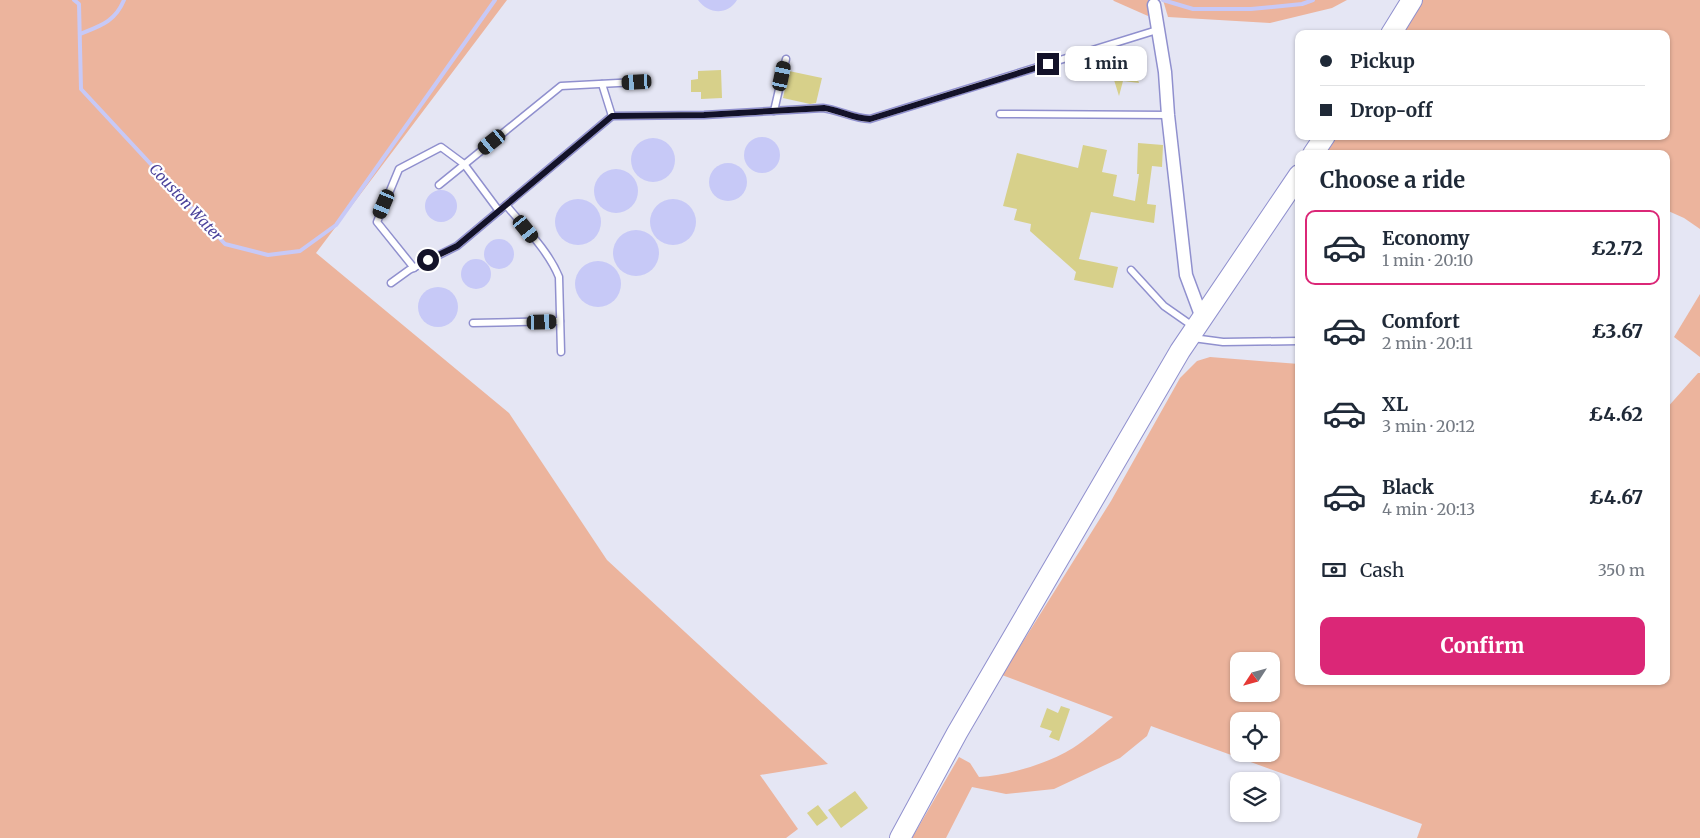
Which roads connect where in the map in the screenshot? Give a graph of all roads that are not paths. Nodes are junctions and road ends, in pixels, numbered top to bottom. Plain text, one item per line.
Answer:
1 (1412, 0) edge
2 (1154, 5) dead end
3 (1157, 30) junction
4 (1393, 30) edge
5 (786, 58) dead end
6 (637, 82) dead end
7 (602, 84) junction
8 (774, 111) junction
9 (1000, 114) dead end
10 (1168, 115) junction
11 (612, 116) junction
12 (464, 164) junction
13 (1295, 181) edge
14 (439, 185) dead end
15 (506, 205) junction
16 (498, 211) junction
17 (414, 268) junction
18 (1131, 270) dead end
19 (391, 283) dead end
20 (560, 321) junction
21 (473, 323) dead end
22 (1195, 328) junction
23 (1295, 341) edge
24 (561, 352) dead end
25 (900, 838) edge

1 - 4 main road
2 - 3 street
3 - 8 lane
3 - 10 street
5 - 8 lane
6 - 7 lane
7 - 11 lane
7 - 12 lane
8 - 11 lane
9 - 10 lane
10 - 22 street
11 - 15 lane
12 - 14 lane
12 - 16 lane
12 - 17 lane
13 - 22 main road
15 - 16 lane
15 - 20 lane
16 - 17 lane
17 - 19 lane
18 - 22 lane
20 - 21 lane
20 - 24 lane
22 - 23 lane
22 - 25 main road

